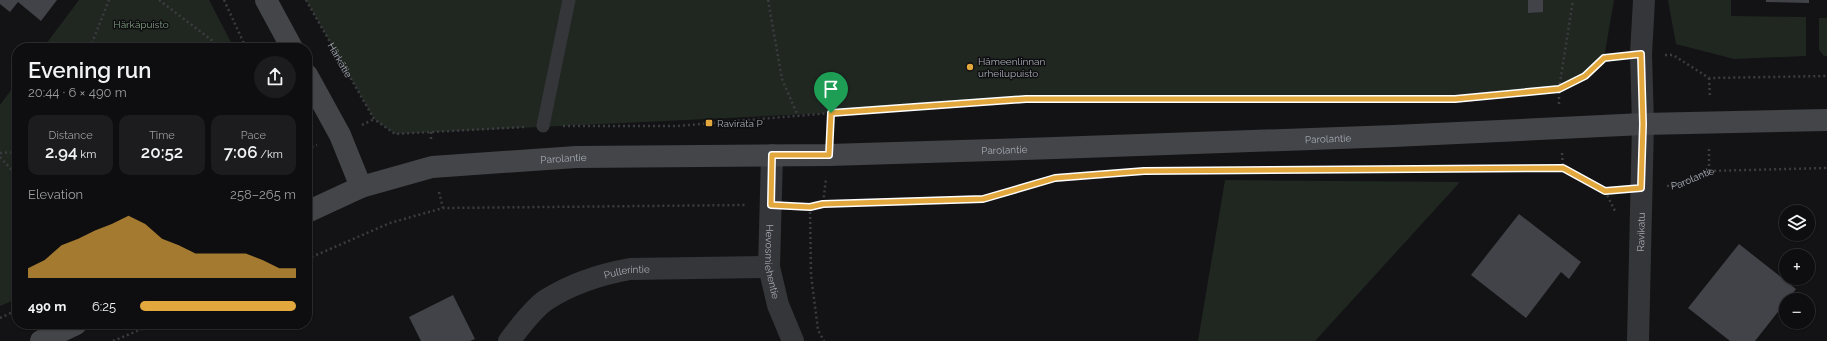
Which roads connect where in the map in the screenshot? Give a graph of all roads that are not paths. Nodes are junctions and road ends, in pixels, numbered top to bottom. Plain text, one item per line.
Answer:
1 (266, 0) edge
2 (569, 0) edge
3 (1644, 0) edge
4 (289, 43) edge
5 (312, 84) edge
6 (1827, 120) edge
7 (1643, 124) junction
8 (543, 126) road end
9 (772, 155) junction
10 (361, 187) junction
11 (312, 210) edge
12 (769, 267) junction
13 (66, 329) edge
14 (41, 341) edge
15 (509, 341) edge
16 (793, 341) edge
17 (1638, 341) edge

1 - 4 main road
2 - 8 lane
3 - 7 street, Ravikatu
5 - 10 main road
6 - 7 main road, Parolantie
7 - 9 main road, Parolantie
7 - 17 street, Ravikatu
9 - 10 main road, Parolantie
9 - 12 street, Hevosmiehentie
10 - 11 main road, Parolantie
12 - 15 street, Pullerintie
12 - 16 street, Hevosmiehentie
13 - 14 main road

